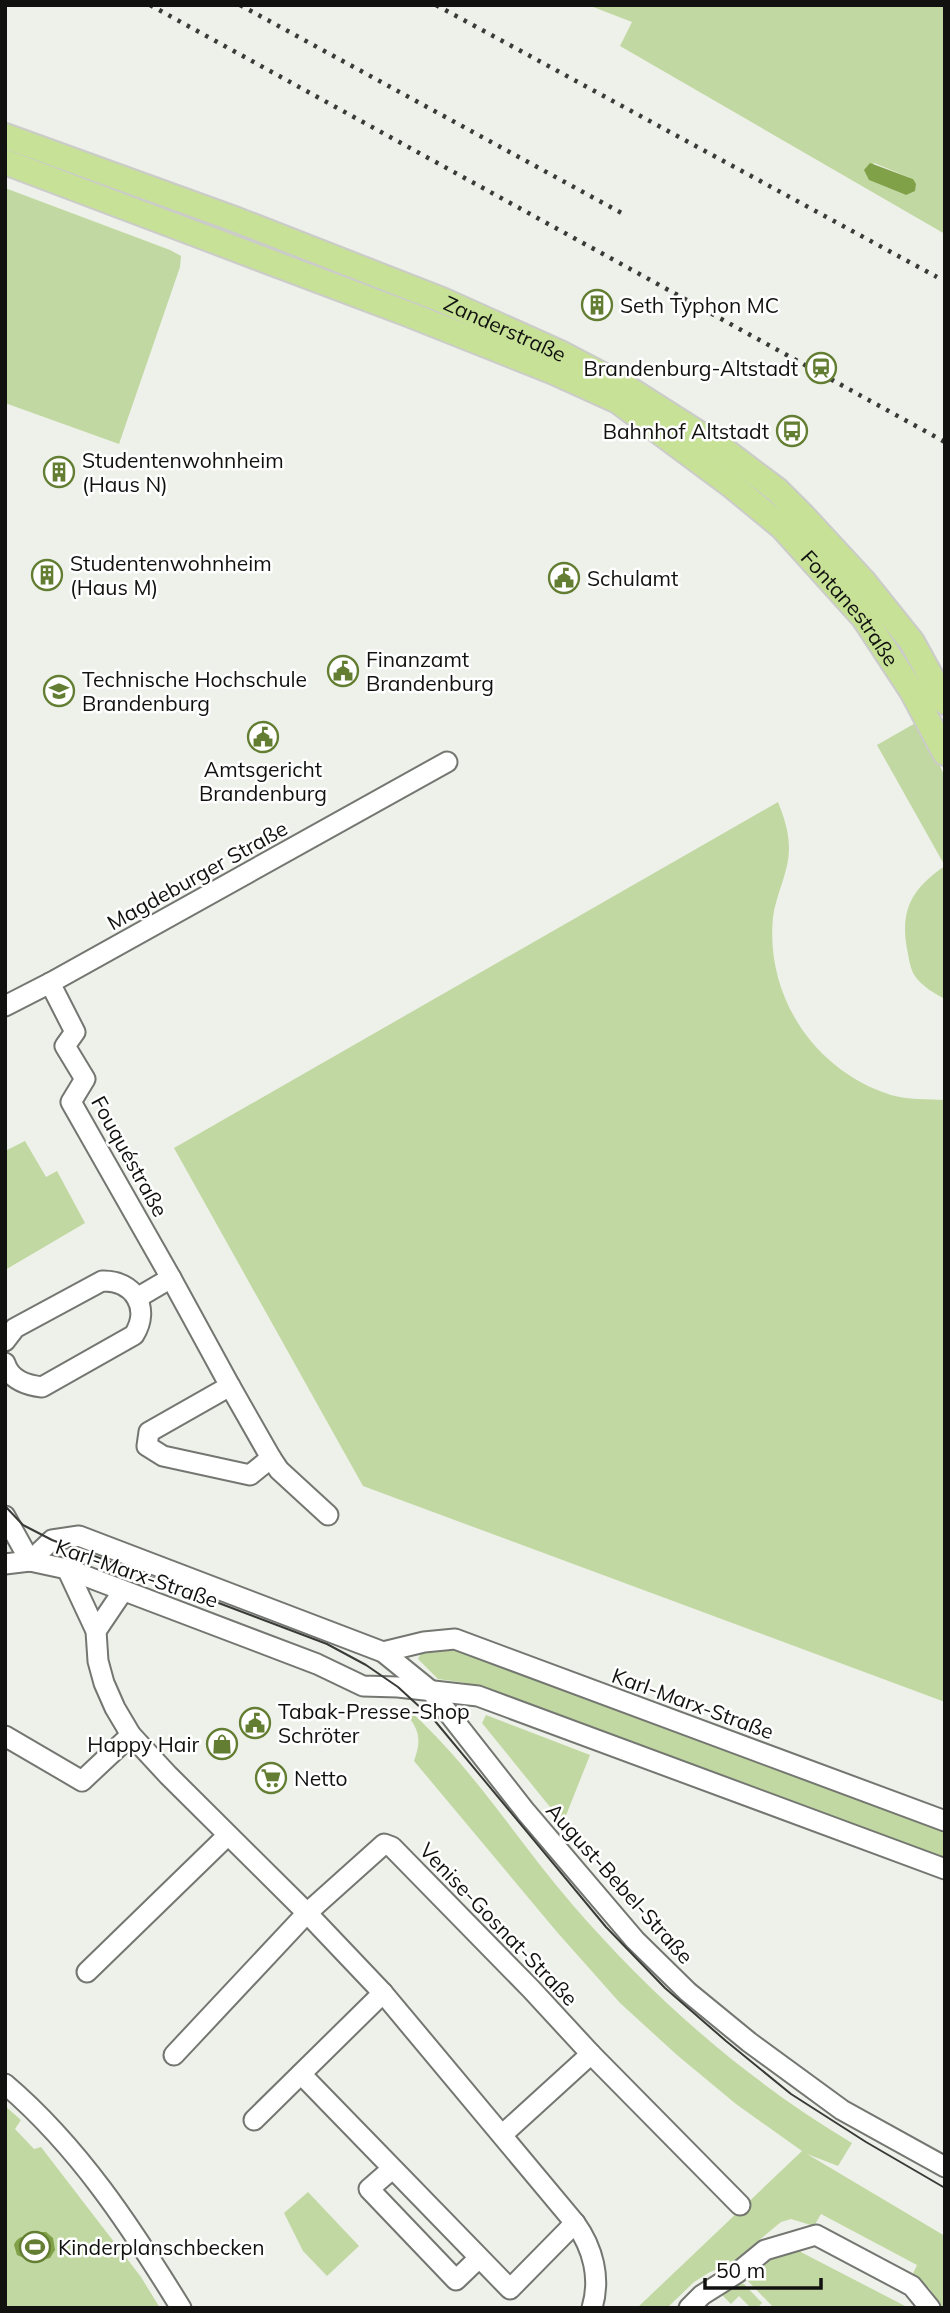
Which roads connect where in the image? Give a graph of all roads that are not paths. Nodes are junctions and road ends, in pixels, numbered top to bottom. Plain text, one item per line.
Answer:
1 (5, 136) edge
2 (5, 162) edge
3 (237, 220) junction
4 (228, 246) junction
5 (731, 485) joint
6 (816, 528) joint
7 (945, 702) edge
8 (945, 753) edge
9 (447, 762) dead end
10 (50, 983) junction
11 (5, 1006) edge
12 (171, 1278) junction
13 (136, 1298) junction
14 (5, 1341) edge
15 (6, 1368) edge
16 (230, 1386) junction
17 (271, 1458) junction
18 (328, 1515) dead end
19 (5, 1516) edge
20 (30, 1561) junction
21 (5, 1564) edge
22 (67, 1569) junction
23 (123, 1591) junction
24 (96, 1631) junction
25 (383, 1651) junction
26 (432, 1691) junction
27 (131, 1735) junction
28 (5, 1736) edge
29 (945, 1821) edge
30 (228, 1835) junction
31 (945, 1869) edge
32 (307, 1913) junction
33 (87, 1972) dead end
34 (383, 1993) junction
35 (591, 2054) junction
36 (174, 2055) dead end
37 (300, 2074) junction
38 (5, 2084) edge
39 (254, 2120) dead end
40 (502, 2135) junction
41 (945, 2167) edge
42 (392, 2169) junction
43 (740, 2205) dead end
44 (575, 2223) junction
45 (479, 2258) junction
46 (181, 2308) edge
47 (592, 2308) edge
48 (689, 2308) edge
49 (930, 2308) edge

1 - 3 main road, Zanderstraße
2 - 4 main road, Zanderstraße
3 - 4 main road
3 - 6 main road, Zanderstraße
4 - 5 main road, Zanderstraße
5 - 8 main road, Fontanestraße
6 - 7 main road, Fontanestraße
9 - 10 street, Magdeburger Straße
10 - 11 street, Magdeburger Straße
10 - 12 street, Fouquéstraße
12 - 13 street
12 - 16 street, Fouquéstraße
13 - 14 street
13 - 15 street
16 - 17 street, Fouquéstraße
16 - 17 street
17 - 18 street, Fouquéstraße
19 - 20 street
20 - 21 street
20 - 22 street, Karl-Marx-Straße
20 - 25 street, Karl-Marx-Straße
22 - 23 street, Karl-Marx-Straße
22 - 24 street
23 - 24 street
23 - 26 street, Karl-Marx-Straße
24 - 27 street
25 - 26 street, Karl-Marx-Straße
25 - 29 street, Karl-Marx-Straße
26 - 31 street, Karl-Marx-Straße
26 - 41 street, August-Bebel-Straße
27 - 28 street
27 - 30 street
30 - 32 street
30 - 33 street
32 - 34 street
32 - 35 street, Venise-Gosnat-Straße
32 - 36 street, Venise-Gosnat-Straße
34 - 37 street
34 - 40 street
35 - 40 street
35 - 43 street, Venise-Gosnat-Straße
37 - 39 street
37 - 42 street
38 - 46 street
40 - 44 street
42 - 45 street
42 - 45 street
44 - 45 street
44 - 47 street
48 - 49 street

